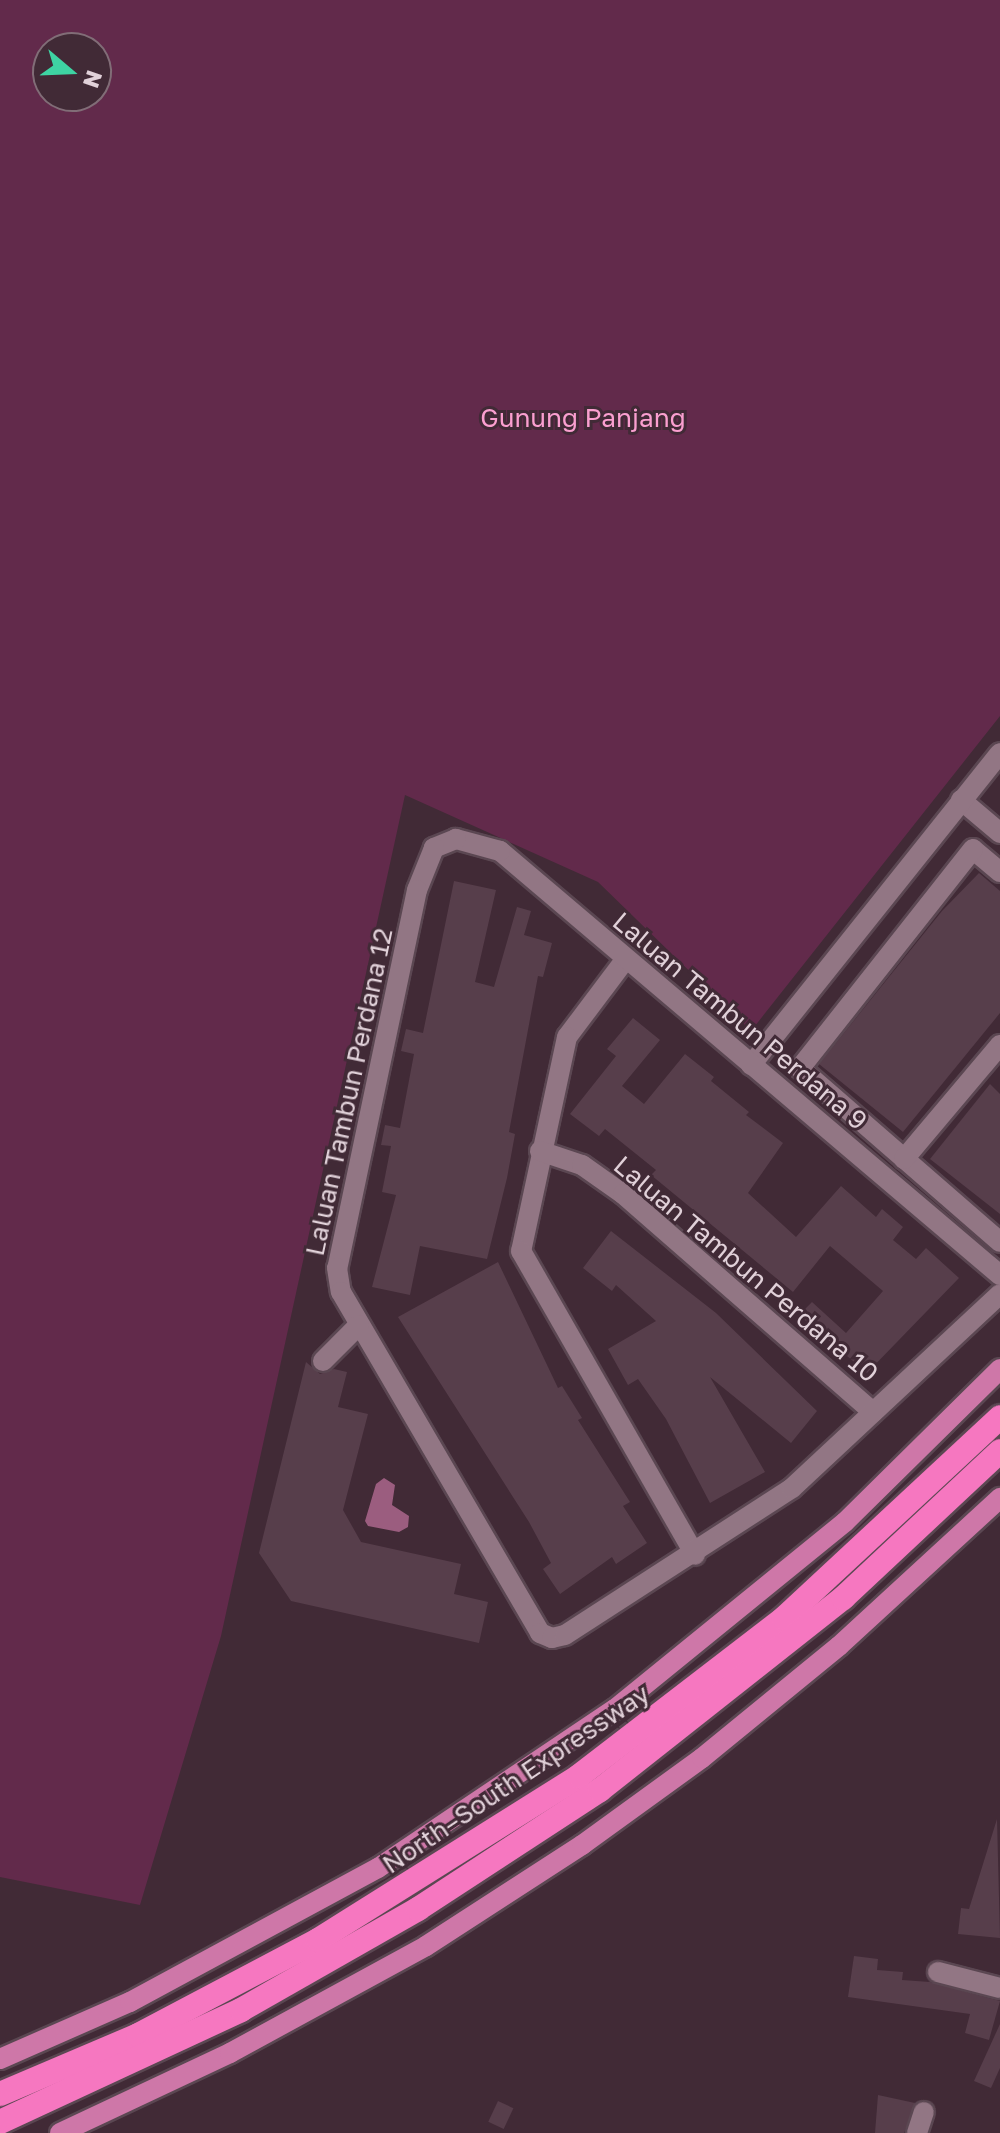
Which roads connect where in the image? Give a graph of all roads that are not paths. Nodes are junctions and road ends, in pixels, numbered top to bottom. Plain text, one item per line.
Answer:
1 (1000, 753) edge
2 (961, 800) junction
3 (1000, 833) edge
4 (434, 848) joint
5 (1000, 872) edge
6 (625, 960) junction
7 (1000, 1045) edge
8 (751, 1065) junction
9 (540, 1151) junction
10 (904, 1159) junction
11 (1000, 1242) edge
12 (1000, 1275) edge
13 (1000, 1294) edge
14 (359, 1325) junction
15 (323, 1361) dead end
16 (1000, 1369) edge
17 (873, 1412) junction
18 (1000, 1417) edge
19 (1000, 1451) edge
20 (1000, 1498) edge
21 (695, 1555) junction
22 (938, 1972) dead end
23 (1000, 1988) edge
24 (0, 2059) edge
25 (0, 2094) edge
26 (924, 2112) dead end
27 (0, 2122) edge
28 (60, 2133) edge
29 (917, 2133) edge

1 - 2 street
2 - 3 street
2 - 8 street
4 - 6 street, Laluan Tambun Perdana 9
4 - 14 street, Laluan Tambun Perdana 12
5 - 10 street
6 - 8 street, Laluan Tambun Perdana 9
6 - 9 street
7 - 10 street
8 - 12 street, Laluan Tambun Perdana 9
9 - 17 street, Laluan Tambun Perdana 10
9 - 21 street
10 - 11 street
13 - 17 street
14 - 15 street
14 - 21 street, Laluan Tambun Perdana 12
16 - 24 main road
17 - 21 street
18 - 25 highway, North–South Expressway
19 - 27 highway, North–South Expressway
20 - 28 main road
22 - 23 street
26 - 29 street

